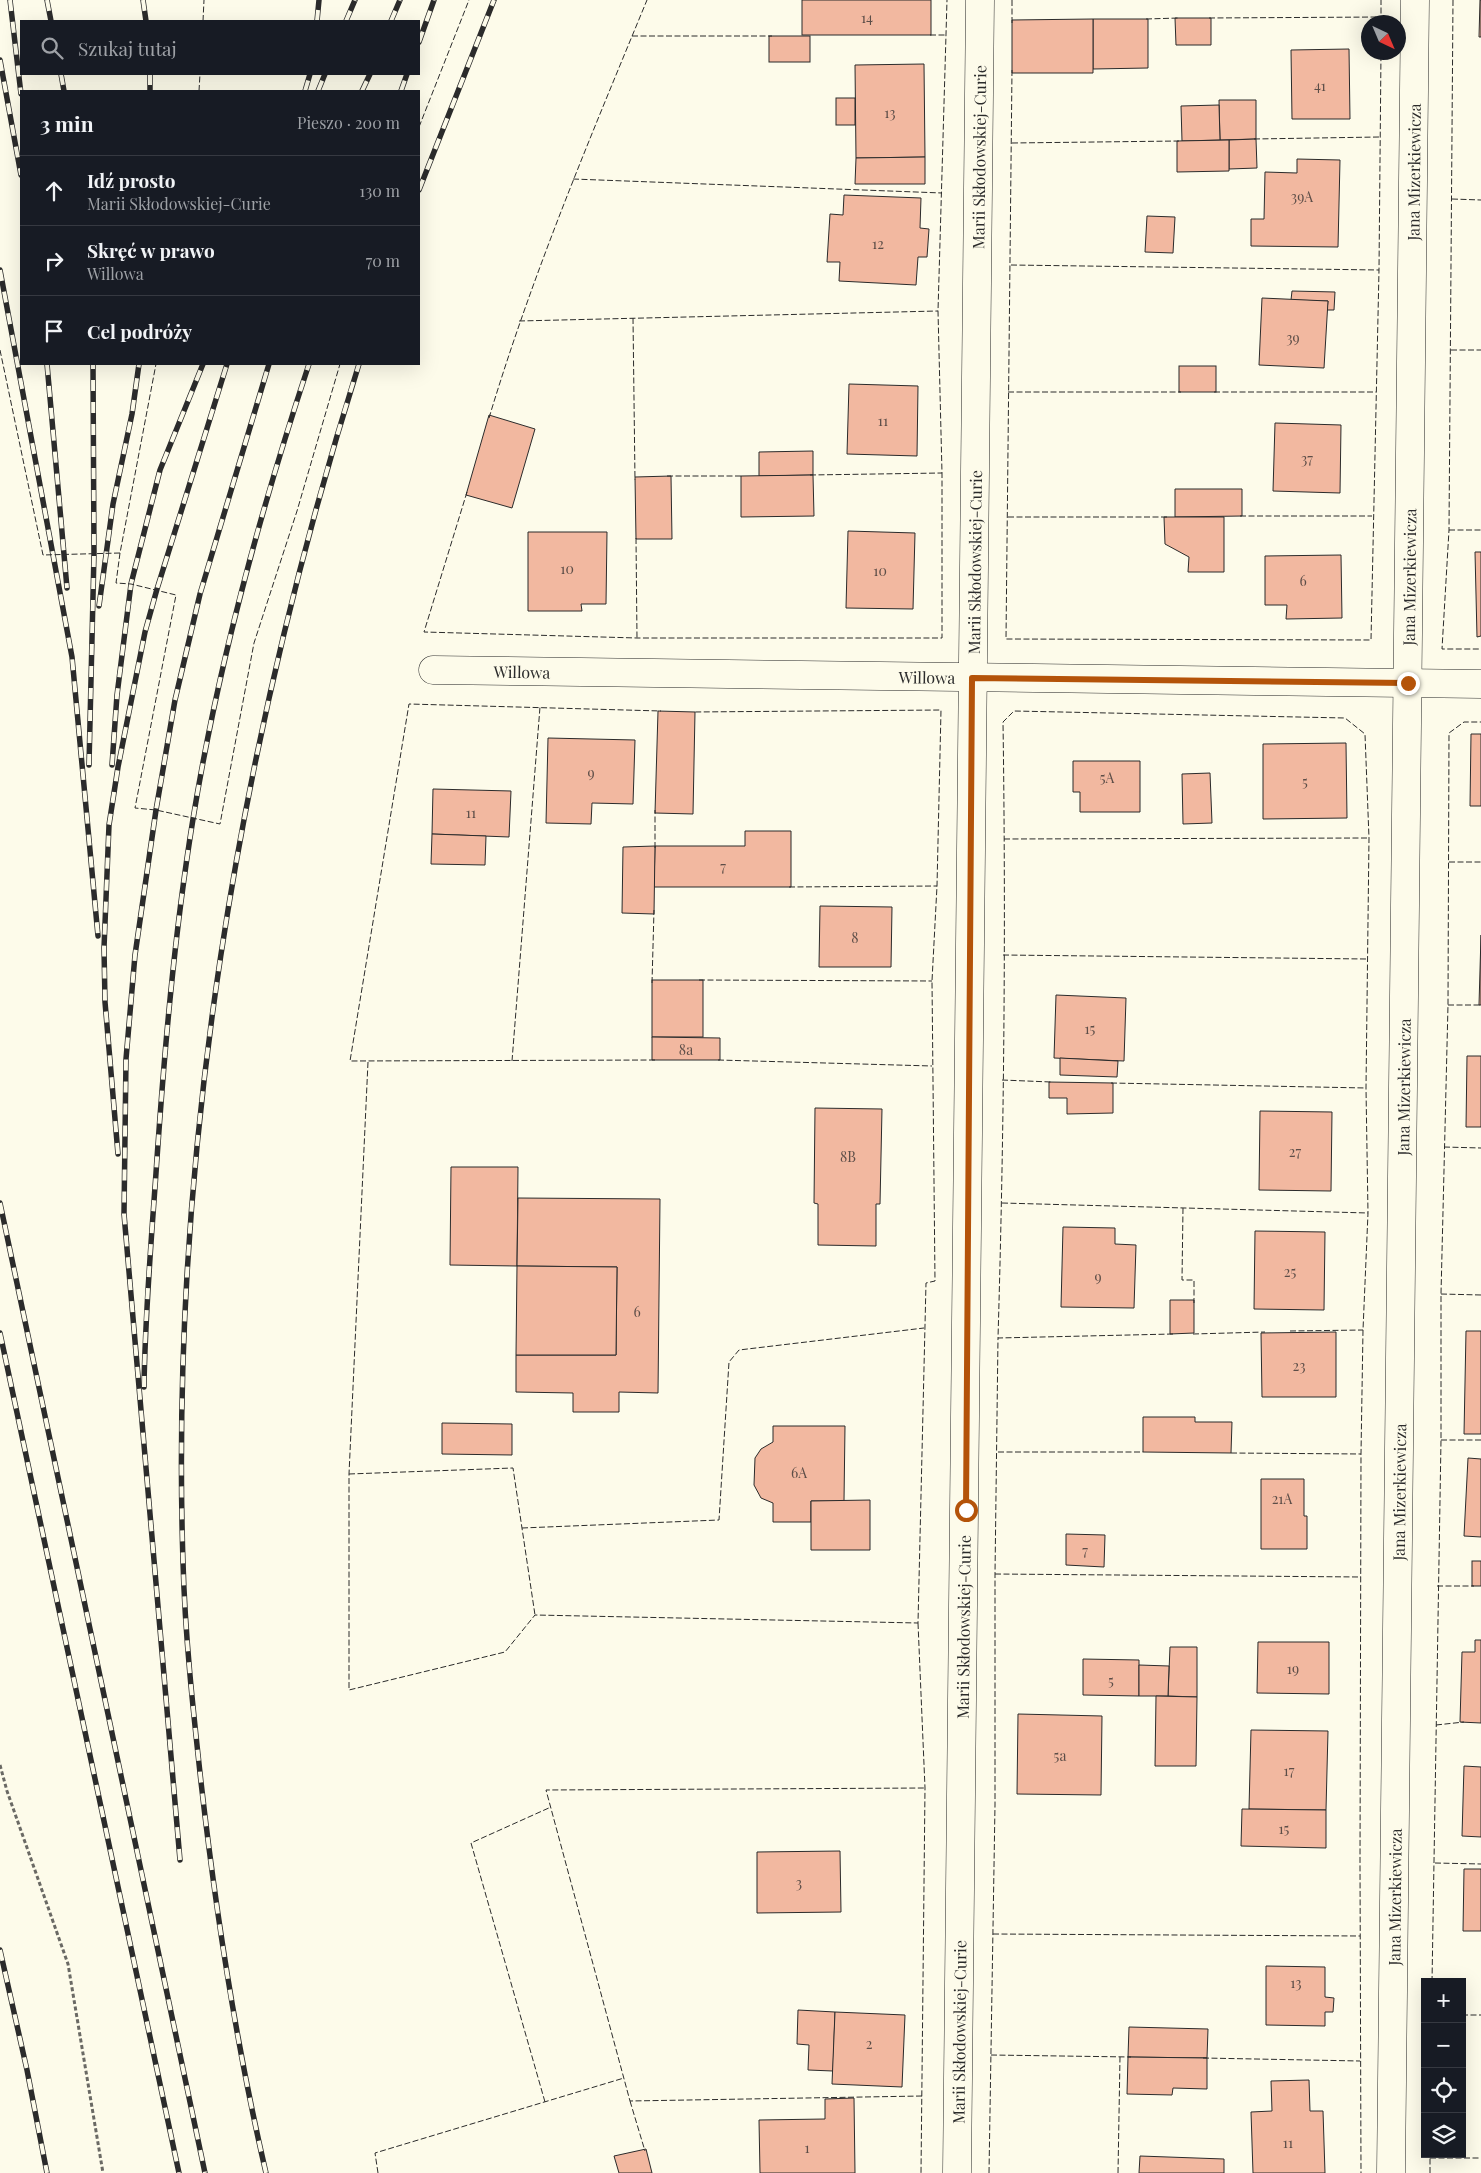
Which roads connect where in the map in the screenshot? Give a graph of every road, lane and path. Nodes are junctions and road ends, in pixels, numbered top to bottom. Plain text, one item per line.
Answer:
1 (980, 0) edge
2 (1415, 0) edge
3 (433, 670) dead end
4 (972, 678) junction
5 (1408, 683) junction
6 (1481, 684) edge
7 (0, 1765) edge
8 (103, 2173) edge
9 (957, 2173) edge
10 (1390, 2173) edge

1 - 4 street, Marii Skłodowskiej-Curie
2 - 5 street, Jana Mizerkiewicza
3 - 4 street, Willowa
4 - 5 street, Willowa
4 - 9 street, Marii Skłodowskiej-Curie
5 - 6 street, Willowa
5 - 10 street, Jana Mizerkiewicza
7 - 8 path

